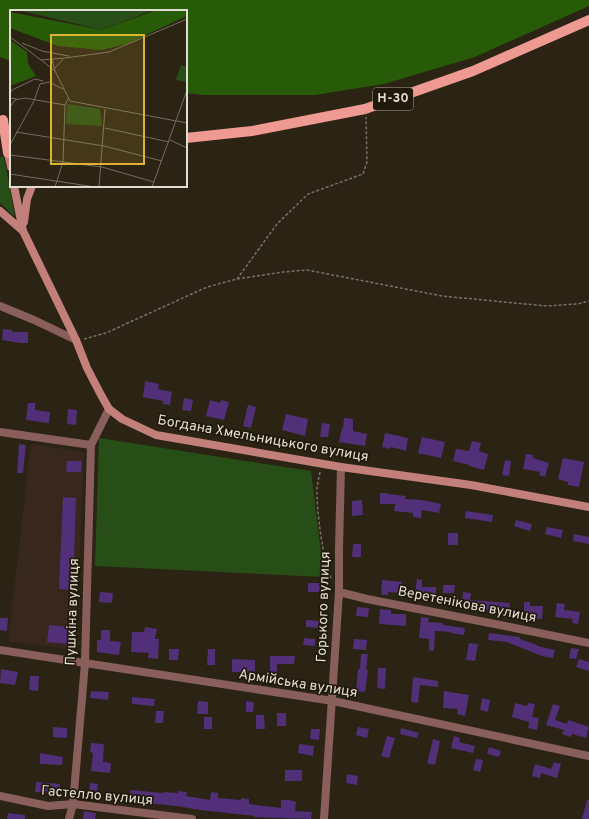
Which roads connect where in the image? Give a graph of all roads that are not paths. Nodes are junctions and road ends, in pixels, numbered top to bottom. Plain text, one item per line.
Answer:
1 (589, 20) edge
2 (5, 120) edge
3 (187, 138) edge
4 (6, 153) edge
5 (10, 164) edge
6 (14, 187) edge
7 (32, 187) edge
8 (0, 211) edge
9 (23, 231) junction
10 (0, 306) edge
11 (76, 340) junction
12 (109, 409) junction
13 (0, 432) edge
14 (91, 445) junction
15 (342, 467) junction
16 (589, 507) edge
17 (339, 592) junction
18 (589, 643) edge
19 (0, 650) edge
20 (85, 663) junction
21 (333, 701) junction
22 (589, 756) edge
23 (0, 796) edge
24 (73, 804) junction
25 (69, 819) edge
26 (192, 819) edge
27 (324, 819) edge

1 - 3 main road, Н-30
2 - 4 main road
4 - 5 street
6 - 9 street
7 - 9 street
8 - 9 street
9 - 11 street, Богдана Хмельницького вулиця
10 - 11 street
11 - 12 street, Богдана Хмельницького вулиця
12 - 14 street, Пушкіна вулиця
12 - 15 street, Богдана Хмельницького вулиця
13 - 14 street
14 - 20 street, Пушкіна вулиця
15 - 16 street, Богдана Хмельницького вулиця
15 - 17 street, Горького вулиця
17 - 18 street, Веретенікова вулиця
17 - 21 street, Горького вулиця
19 - 20 street, Армійська вулиця
20 - 21 street, Армійська вулиця
20 - 24 street, Пушкіна вулиця
21 - 22 street, Армійська вулиця
21 - 27 street, Горького вулиця
23 - 24 street, Гастелло вулиця
24 - 25 street, Пушкіна вулиця
24 - 26 street, Гастелло вулиця

